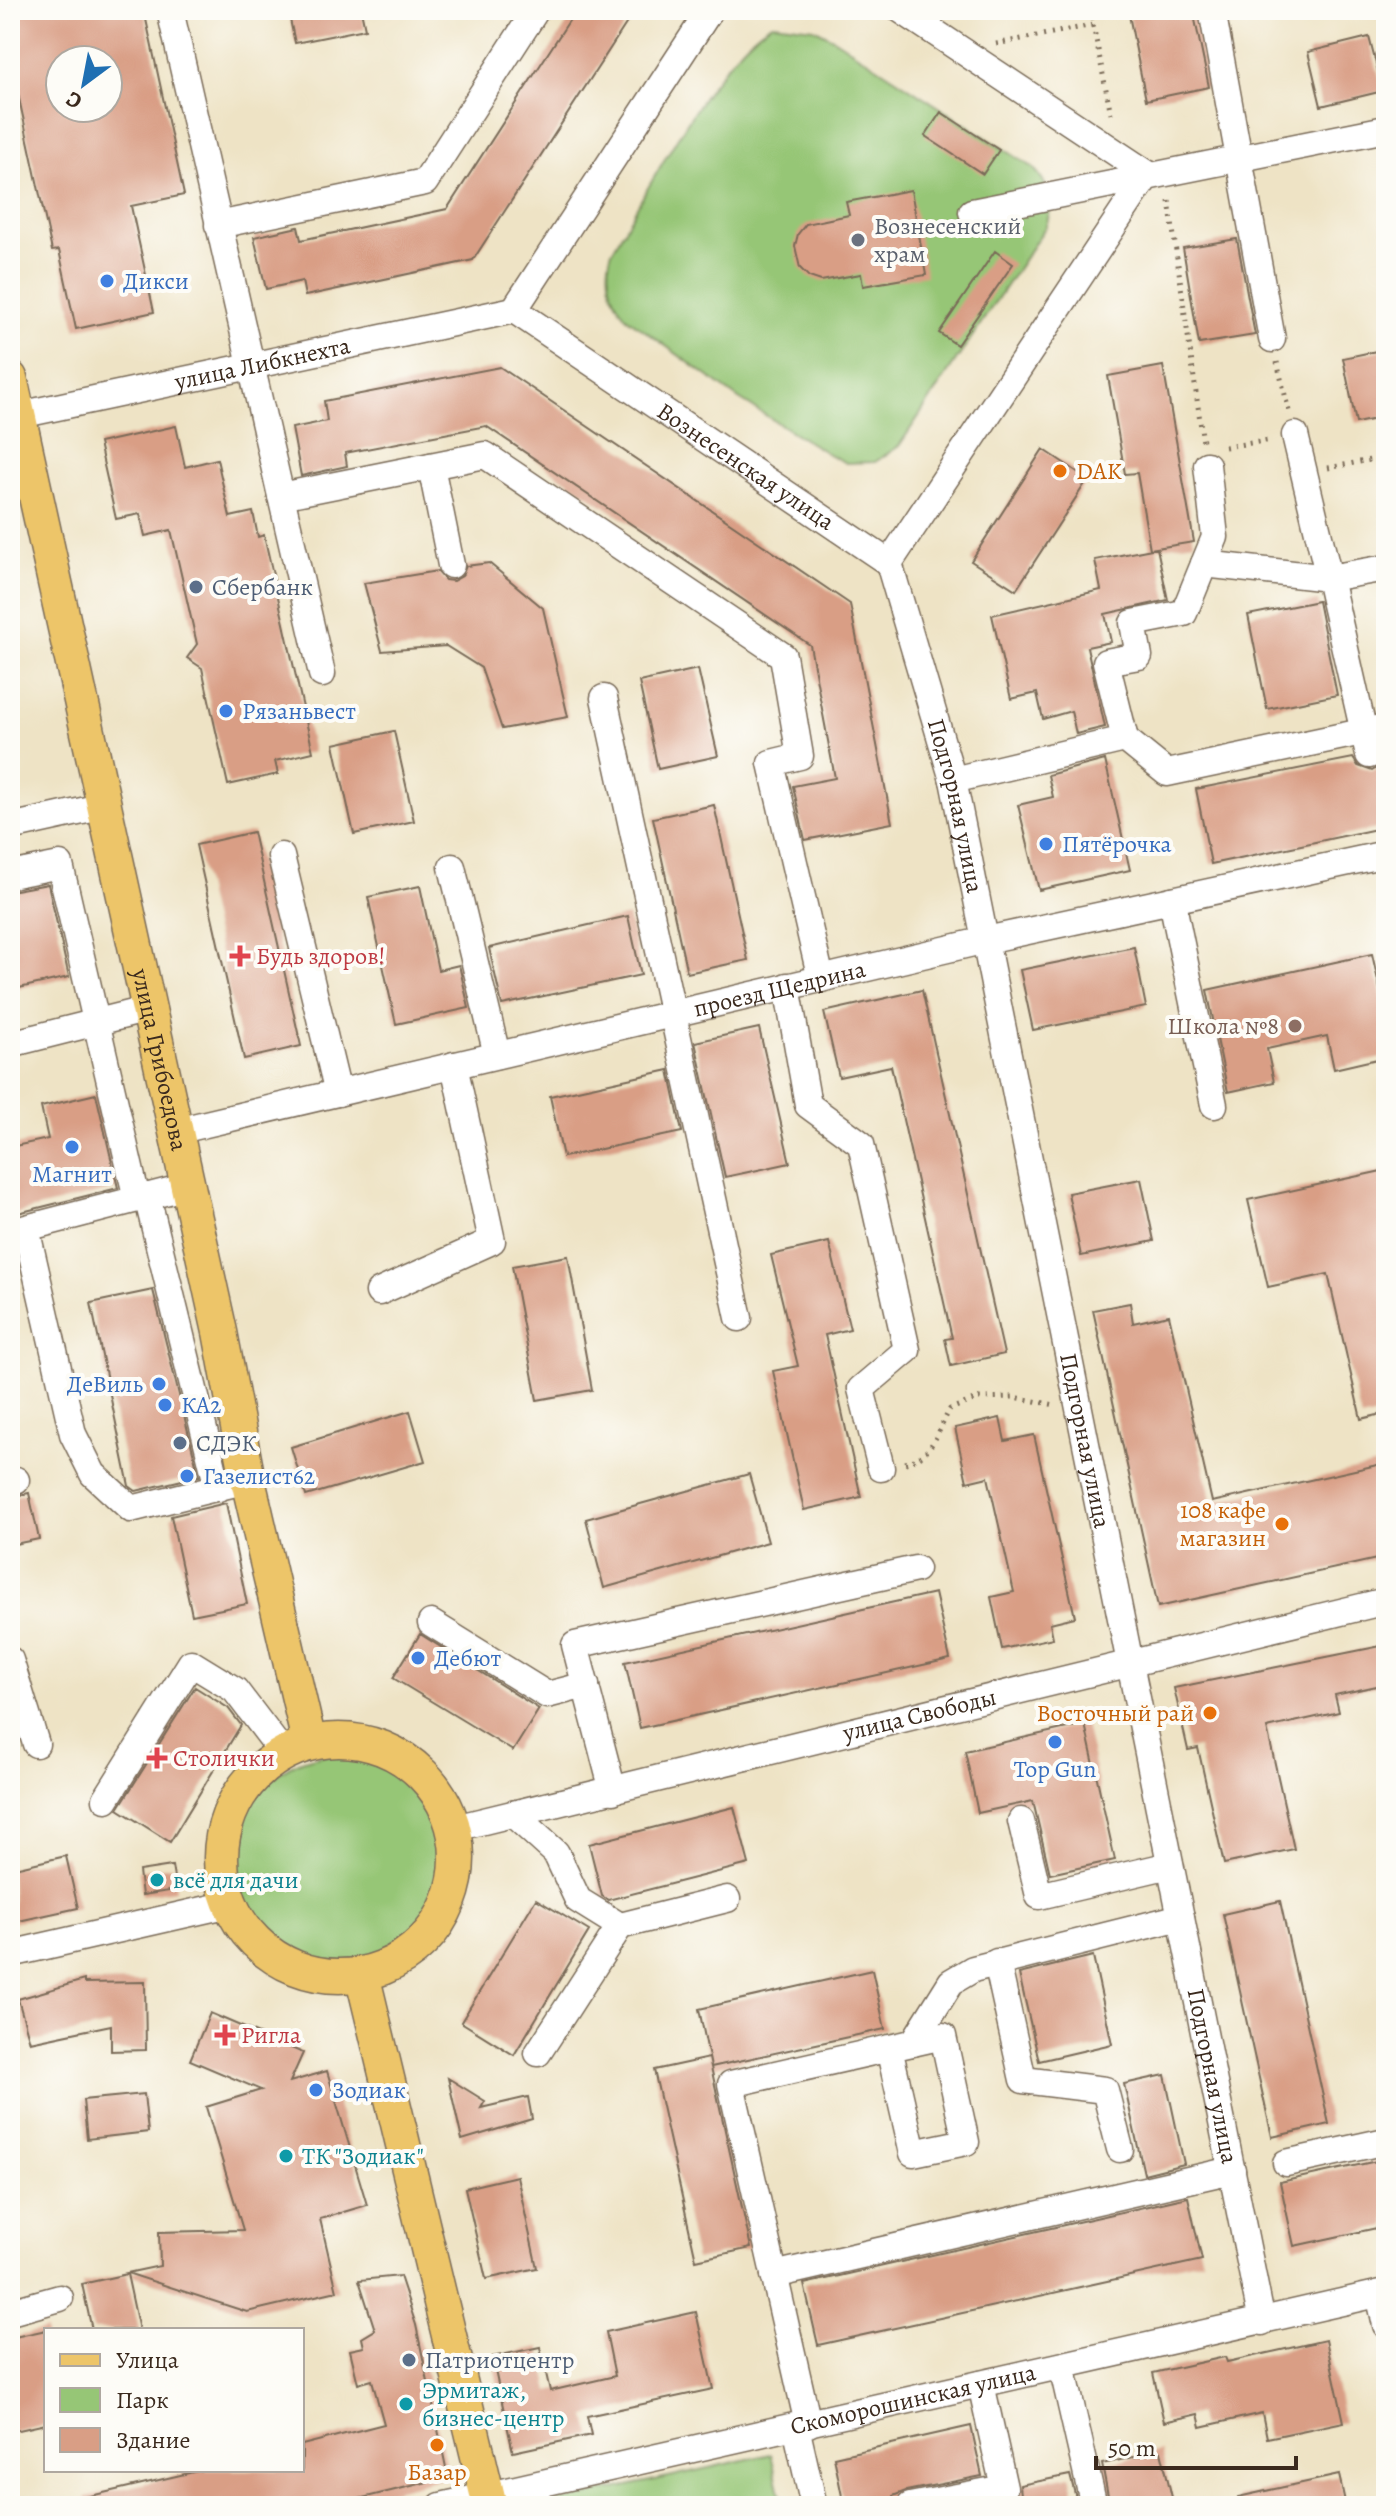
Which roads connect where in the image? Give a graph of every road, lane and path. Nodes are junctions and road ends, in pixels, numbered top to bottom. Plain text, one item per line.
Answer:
1 (170, 10) edge
2 (536, 10) edge
3 (710, 10) edge
4 (901, 10) edge
5 (1090, 10) edge
6 (1212, 10) edge
7 (1093, 25) junction
8 (988, 46) dead end
9 (1386, 129) edge
10 (1115, 131) dead end
11 (1242, 158) junction
12 (1148, 174) junction
13 (1169, 201) dead end
14 (972, 212) dead end
15 (218, 225) junction
16 (514, 310) junction
17 (1272, 339) joint
18 (249, 367) junction
19 (10, 378) edge
20 (14, 416) edge
21 (1295, 435) junction
22 (1386, 457) edge
23 (1206, 458) junction
24 (431, 466) junction
25 (1304, 473) junction
26 (281, 496) junction
27 (889, 563) junction
28 (1204, 564) junction
29 (451, 565) dead end
30 (1386, 568) edge
31 (1329, 578) junction
32 (322, 674) dead end
33 (604, 698) dead end
34 (1373, 738) edge
35 (1125, 739) junction
36 (953, 780) junction
37 (105, 806) junction
38 (10, 827) edge
39 (1386, 854) edge
40 (281, 856) dead end
41 (452, 867) dead end
42 (10, 875) edge
43 (1172, 900) junction
44 (986, 940) junction
45 (821, 979) junction
46 (787, 986) junction
47 (149, 1009) junction
48 (674, 1013) junction
49 (97, 1025) junction
50 (10, 1044) edge
51 (497, 1055) junction
52 (454, 1065) junction
53 (338, 1093) junction
54 (1214, 1105) dead end
55 (176, 1131) junction
56 (188, 1186) junction
57 (142, 1198) junction
58 (18, 1229) edge
59 (379, 1292) dead end
60 (739, 1318) dead end
61 (1079, 1405) junction
62 (881, 1468) joint
63 (233, 1484) junction
64 (916, 1569) dead end
65 (1386, 1601) edge
66 (431, 1623) dead end
67 (10, 1660) edge
68 (1130, 1665) junction
69 (586, 1685) junction
70 (36, 1744) dead end
71 (296, 1748) junction
72 (613, 1791) junction
73 (106, 1799) dead end
74 (513, 1814) junction
75 (1021, 1821) dead end
76 (455, 1828) junction
77 (1170, 1865) junction
78 (727, 1899) dead end
79 (230, 1904) junction
80 (1181, 1917) junction
81 (620, 1926) junction
82 (10, 1954) edge
83 (997, 1962) junction
84 (362, 1974) junction
85 (538, 2053) dead end
86 (1386, 2141) edge
87 (1120, 2149) dead end
88 (1286, 2163) dead end
89 (1232, 2170) junction
90 (774, 2275) junction
91 (1383, 2293) edge
92 (60, 2298) dead end
93 (10, 2312) edge
94 (1262, 2322) junction
95 (1386, 2325) edge
96 (1062, 2366) junction
97 (981, 2384) junction
98 (802, 2425) junction
99 (488, 2500) edge
100 (441, 2506) edge
101 (814, 2506) edge
102 (910, 2506) edge
103 (1094, 2506) edge

1 - 15 street
2 - 15 street
3 - 16 street
4 - 12 street
5 - 7 path
6 - 11 street
7 - 8 path
7 - 10 path
9 - 11 street
11 - 12 street
11 - 17 street
12 - 14 street
12 - 27 street
13 - 23 path
15 - 18 street
16 - 18 street, улица Либкнехта
16 - 27 street, Вознесенская улица
17 - 21 path
18 - 20 street, улица Либкнехта
18 - 26 street
19 - 20 main road, улица Грибоедова
20 - 37 main road, улица Грибоедова
21 - 23 path
21 - 25 street
22 - 25 path
23 - 28 street
24 - 26 street
24 - 29 street
24 - 45 street
25 - 31 street
26 - 32 street
27 - 36 street, Подгорная улица
28 - 31 street
28 - 35 street
30 - 31 street
31 - 34 street
33 - 48 street
34 - 35 street
35 - 36 street
36 - 44 street, Подгорная улица
37 - 38 street
37 - 47 main road, улица Грибоедова
39 - 43 street, проезд Щедрина
40 - 53 street
41 - 51 street
42 - 49 street
43 - 44 street, проезд Щедрина
43 - 54 street
44 - 45 street, проезд Щедрина
44 - 61 street, Подгорная улица
45 - 46 street, проезд Щедрина
46 - 48 street, проезд Щедрина
46 - 62 street
47 - 49 street
47 - 55 main road, улица Грибоедова
48 - 51 street, проезд Щедрина
48 - 60 street
49 - 50 street
49 - 57 street
51 - 52 street, проезд Щедрина
52 - 53 street, проезд Щедрина
52 - 59 street
53 - 55 street, проезд Щедрина
55 - 56 main road, улица Грибоедова
56 - 57 street
56 - 63 main road, улица Грибоедова
57 - 58 street
57 - 63 street
58 - 63 street
61 - 62 path
61 - 68 street, Подгорная улица
63 - 71 main road, улица Грибоедова
64 - 69 street
65 - 68 street, улица Свободы
66 - 69 street
67 - 70 street
68 - 72 street, улица Свободы
68 - 77 street, Подгорная улица
69 - 72 street
71 - 73 street
71 - 76 main road
71 - 79 main road
72 - 74 street, улица Свободы
74 - 76 street, улица Свободы
74 - 81 street
75 - 77 street
76 - 84 main road
77 - 80 street, Подгорная улица
78 - 81 street
79 - 82 street
79 - 84 main road
80 - 83 street
80 - 89 street, Подгорная улица
81 - 85 street
83 - 87 street
83 - 90 street
84 - 99 main road
86 - 88 street
89 - 90 street
89 - 94 street, Подгорная улица
90 - 98 street
91 - 94 street, Скоморошинская улица
91 - 95 street
92 - 93 street
94 - 96 street, Скоморошинская улица
96 - 97 street, Скоморошинская улица
96 - 103 street
97 - 98 street, Скоморошинская улица
97 - 102 street
98 - 99 street, Скоморошинская улица
98 - 101 street
99 - 100 street, Скоморошинская улица

